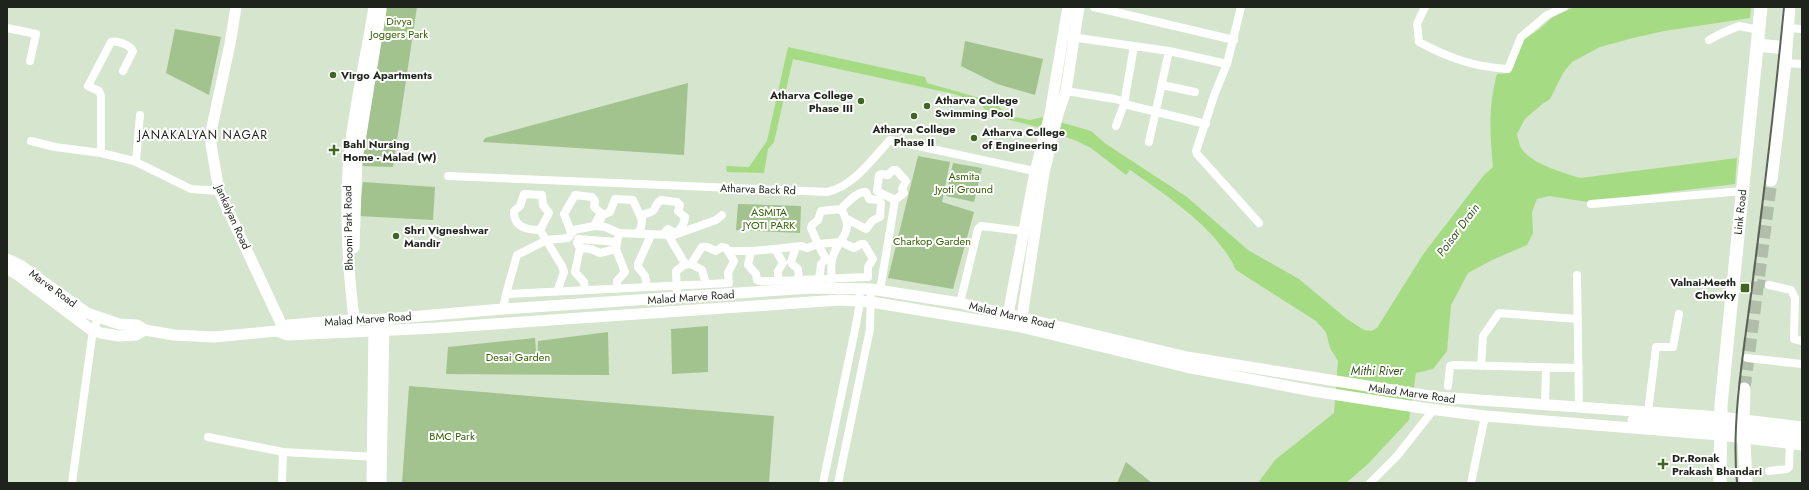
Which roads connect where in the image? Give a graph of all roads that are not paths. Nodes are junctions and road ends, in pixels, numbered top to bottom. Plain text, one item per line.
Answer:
1 (236, 7) edge
2 (374, 7) edge
3 (381, 7) edge
4 (1068, 7) edge
5 (1079, 7) edge
6 (1094, 7) edge
7 (1425, 7) edge
8 (1564, 7) edge
9 (1761, 7) edge
10 (1789, 7) edge
11 (1239, 8) edge
12 (1788, 25) junction
13 (1759, 26) junction
14 (7, 28) edge
15 (1802, 29) edge
16 (1069, 36) junction
17 (1234, 40) junction
18 (1709, 40) dead end
19 (1757, 45) junction
20 (1134, 46) junction
21 (102, 48) dead end
22 (1786, 48) junction
23 (1169, 51) junction
24 (371, 53) junction
25 (30, 61) dead end
26 (1785, 63) junction
27 (1227, 64) junction
28 (1802, 64) edge
29 (1059, 65) junction
30 (1070, 66) junction
31 (123, 71) dead end
32 (89, 84) junction
33 (1162, 85) junction
34 (1066, 91) junction
35 (1195, 92) dead end
36 (1124, 104) junction
37 (1156, 113) junction
38 (140, 115) dead end
39 (1206, 124) junction
40 (1116, 126) dead end
41 (31, 141) dead end
42 (1149, 142) dead end
43 (101, 153) junction
44 (136, 162) junction
45 (1040, 172) junction
46 (448, 176) dead end
47 (1771, 180) tunnel mouth
48 (220, 191) junction
49 (1743, 191) junction
50 (1591, 204) dead end
51 (880, 206) junction
52 (841, 209) junction
53 (549, 213) junction
54 (564, 214) junction
55 (640, 215) junction
56 (722, 215) dead end
57 (600, 216) junction
58 (847, 219) junction
59 (1259, 223) dead end
60 (594, 226) junction
61 (605, 227) junction
62 (540, 230) junction
63 (1023, 231) junction
64 (571, 232) junction
65 (619, 233) junction
66 (637, 234) junction
67 (651, 235) junction
68 (670, 235) junction
69 (547, 240) junction
70 (841, 242) junction
71 (818, 244) junction
72 (617, 246) junction
73 (796, 247) junction
74 (580, 248) junction
75 (775, 249) junction
76 (728, 251) junction
77 (751, 252) junction
78 (7, 259) edge
79 (687, 264) junction
80 (734, 264) junction
81 (748, 265) junction
82 (7, 269) edge
83 (1577, 275) dead end
84 (868, 277) junction
85 (882, 277) junction
86 (818, 279) junction
87 (799, 280) junction
88 (778, 281) junction
89 (833, 283) junction
90 (706, 284) junction
91 (1769, 285) tunnel mouth
92 (677, 286) junction
93 (647, 287) junction
94 (617, 289) junction
95 (859, 289) junction
96 (875, 289) junction
97 (584, 290) junction
98 (557, 292) junction
99 (506, 294) junction
100 (677, 298) junction
101 (58, 299) junction
102 (860, 301) junction
103 (871, 302) junction
104 (960, 303) junction
105 (503, 309) junction
106 (489, 310) junction
107 (1679, 314) dead end
108 (431, 315) junction
109 (98, 317) junction
110 (358, 319) junction
111 (1007, 319) junction
112 (1578, 320) junction
113 (1022, 322) junction
114 (489, 324) junction
115 (373, 327) junction
116 (432, 328) junction
117 (92, 330) junction
118 (145, 330) junction
119 (282, 331) junction
120 (1802, 341) edge
121 (1747, 358) dead end
122 (1802, 364) edge
123 (1481, 366) junction
124 (1546, 368) junction
125 (1579, 368) junction
126 (1448, 386) dead end
127 (1744, 389) tunnel mouth
128 (1447, 398) junction
129 (1545, 404) junction
130 (1579, 408) junction
131 (1434, 409) junction
132 (1648, 412) junction
133 (1485, 416) junction
134 (1720, 417) junction
135 (1743, 419) junction
136 (1802, 427) edge
137 (1720, 435) junction
138 (1802, 436) edge
139 (208, 437) dead end
140 (1744, 437) junction
141 (1790, 444) junction
142 (1802, 445) edge
143 (283, 452) junction
144 (377, 457) junction
145 (827, 467) junction
146 (841, 470) junction
147 (1769, 471) dead end
148 (73, 483) edge
149 (282, 483) edge
150 (372, 483) edge
151 (381, 483) edge
152 (824, 483) edge
153 (838, 483) edge
154 (1370, 483) edge
155 (1471, 483) edge
156 (1720, 483) edge
157 (1746, 483) edge

1 - 48 main road, Jankalyan Road
2 - 24 main road
3 - 24 main road
4 - 16 main road
5 - 16 main road
6 - 17 street
7 - 8 street
9 - 13 main road, Link Road
10 - 12 main road
11 - 17 street
12 - 15 street
12 - 22 main road
13 - 18 street
13 - 19 main road, Link Road
14 - 25 street
16 - 20 street
16 - 29 main road
16 - 30 main road
17 - 27 street
19 - 22 main road
19 - 49 main road, Link Road
20 - 23 street
20 - 36 street
21 - 32 street
22 - 26 main road
23 - 27 street
23 - 33 street
24 - 110 main road, Bhoomi Park Road
26 - 28 street
26 - 47 main road
27 - 39 street
29 - 30 main road
29 - 45 main road
30 - 34 main road
31 - 32 street
32 - 43 street
33 - 35 street
33 - 37 street
34 - 36 street
34 - 45 main road
36 - 37 street
36 - 40 street
37 - 39 street
37 - 42 street
38 - 44 street
39 - 59 street
41 - 43 street
43 - 44 street
44 - 48 street
45 - 46 street, Atharva Back Rd
45 - 63 main road
45 - 113 main road
48 - 119 main road, Jankalyan Road
49 - 50 street
49 - 134 main road, Link Road
51 - 52 street
51 - 58 street
51 - 85 street
52 - 58 street
52 - 71 street
53 - 54 street
53 - 62 street
53 - 62 street
54 - 57 street
54 - 64 street
55 - 57 street
55 - 66 street
55 - 68 street
56 - 68 street
57 - 60 street
57 - 61 street
58 - 70 street
60 - 61 street
60 - 64 street
61 - 65 street
62 - 69 street
63 - 104 street
63 - 111 main road
64 - 69 street
65 - 66 street
65 - 72 street
66 - 67 street
67 - 68 street
67 - 93 street
68 - 79 street
69 - 98 street
69 - 99 street
70 - 71 street
70 - 84 street
70 - 89 street
71 - 73 street
71 - 86 street
72 - 74 street
72 - 74 street
72 - 94 street
73 - 75 street
73 - 87 street
74 - 97 street
75 - 77 street
75 - 88 street
76 - 77 street
76 - 79 street
76 - 80 street
77 - 81 street
78 - 101 main road, Marve Road
79 - 90 street
79 - 92 street
80 - 81 street
80 - 90 street
81 - 88 street
82 - 101 main road
83 - 112 street
84 - 85 street
84 - 89 street
85 - 96 street
86 - 87 street
86 - 89 street
87 - 88 street
89 - 95 main road, Malad Marve Road
89 - 100 main road, Malad Marve Road
90 - 92 street
91 - 120 street
92 - 93 street
92 - 100 street
93 - 94 street
94 - 97 street
95 - 96 main road, Malad Marve Road
95 - 102 street
96 - 103 street
96 - 104 main road, Malad Marve Road
97 - 98 street
98 - 99 street
99 - 105 street
100 - 105 main road, Malad Marve Road
101 - 109 main road, Marve Road
101 - 117 main road
102 - 103 main road, Malad Marve Road
102 - 114 main road, Malad Marve Road
102 - 145 street
103 - 111 main road, Malad Marve Road
103 - 146 street
104 - 111 main road, Malad Marve Road
105 - 106 main road, Malad Marve Road
106 - 108 main road, Malad Marve Road
106 - 114 main road
107 - 132 street
108 - 115 main road, Malad Marve Road
108 - 116 main road
109 - 117 street
109 - 118 main road
110 - 115 main road, Malad Marve Road
110 - 115 main road, Bhoomi Park Road
110 - 119 main road, Malad Marve Road
111 - 113 main road, Malad Marve Road
112 - 123 street
112 - 125 street
113 - 128 main road, Malad Marve Road
113 - 131 main road, Malad Marve Road
114 - 116 main road, Malad Marve Road
115 - 116 main road, Malad Marve Road
115 - 119 main road
115 - 144 main road, Bhoomi Park Road
117 - 118 main road
117 - 148 street
118 - 119 main road
121 - 122 street
123 - 124 street
123 - 126 street
124 - 125 street
124 - 129 street
125 - 130 street
127 - 135 main road
128 - 129 main road, Malad Marve Road
128 - 138 main road
129 - 130 main road, Malad Marve Road
130 - 132 main road, Malad Marve Road
131 - 133 main road, Malad Marve Road
131 - 154 street
132 - 134 main road, Malad Marve Road
133 - 137 main road, Malad Marve Road
133 - 155 street
134 - 135 main road, Malad Marve Road
134 - 137 main road, Link Road
135 - 136 main road, Malad Marve Road
135 - 140 main road
137 - 140 main road, Malad Marve Road
137 - 156 main road
139 - 143 street
140 - 141 main road, Malad Marve Road
140 - 157 main road
141 - 142 main road, Malad Marve Road
141 - 147 street
143 - 144 street
143 - 149 street
144 - 150 main road
144 - 151 main road
145 - 146 street
145 - 152 street
146 - 153 street

